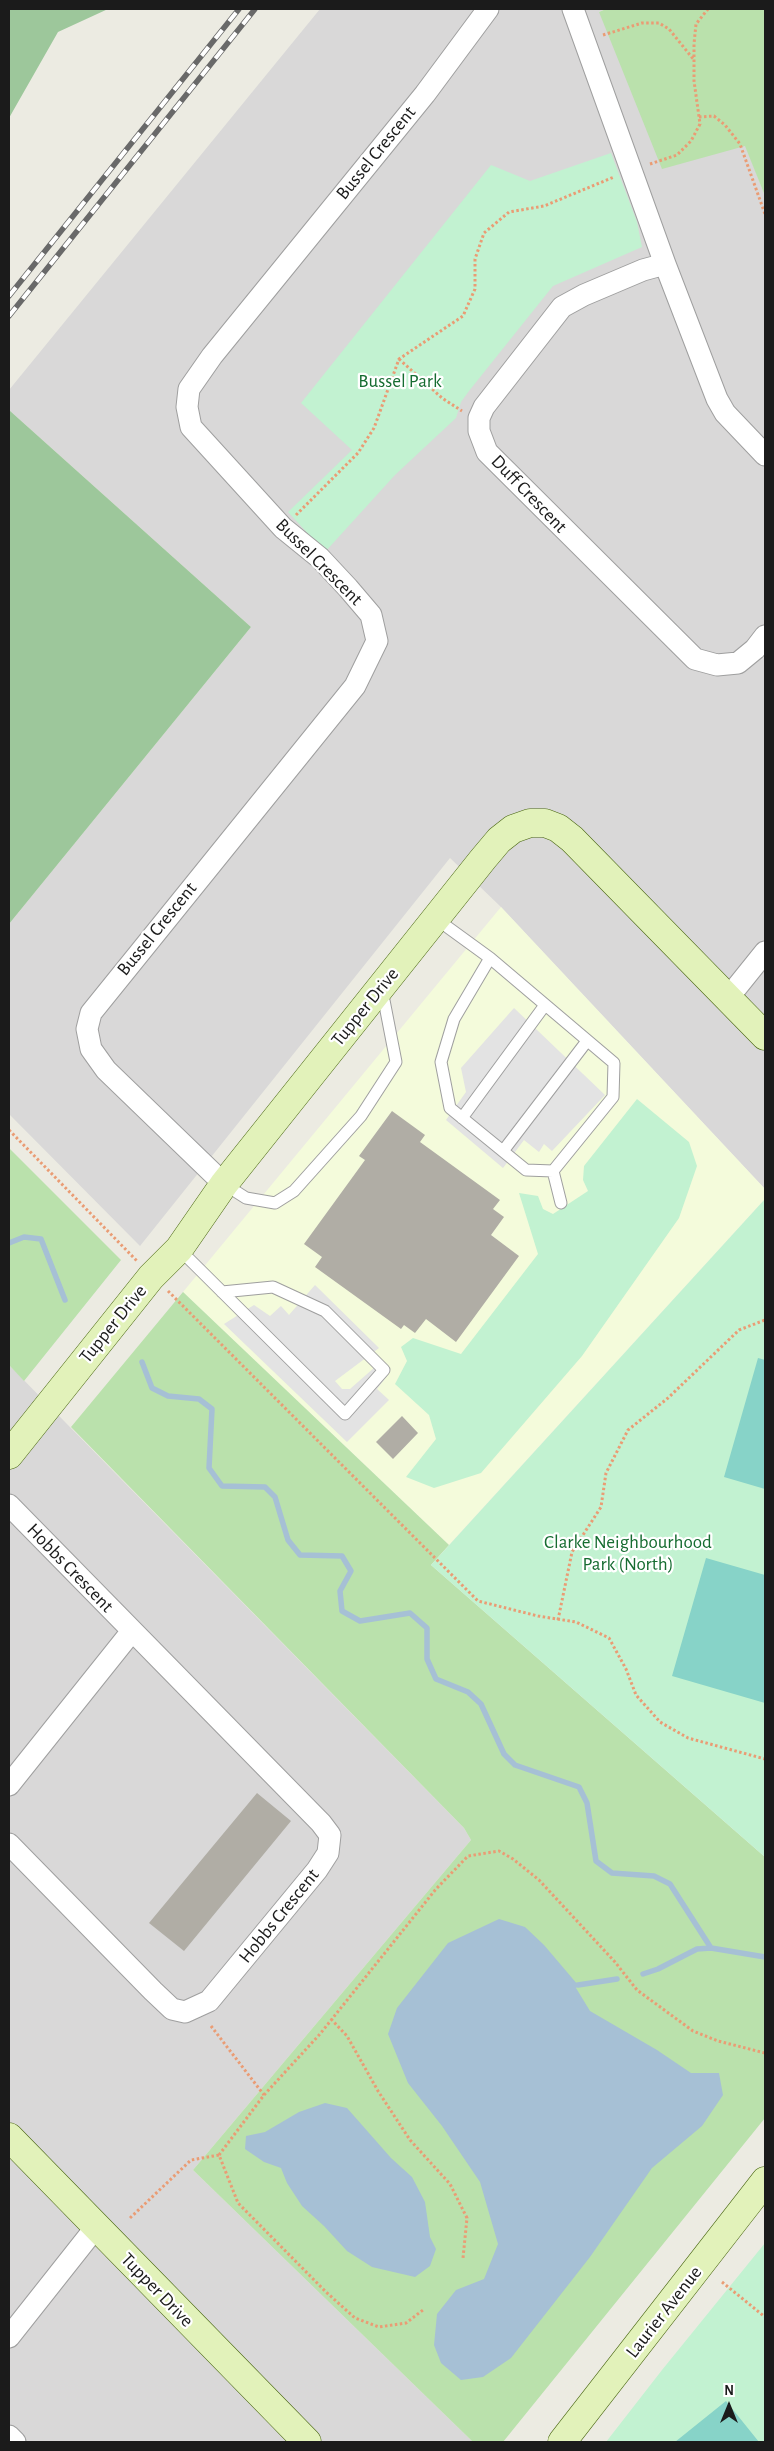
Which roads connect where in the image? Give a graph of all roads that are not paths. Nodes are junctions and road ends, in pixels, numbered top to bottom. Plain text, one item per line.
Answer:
1 (488, 9) edge
2 (573, 9) edge
3 (665, 264) junction
4 (765, 455) edge
5 (765, 636) edge
6 (435, 918) junction
7 (765, 952) edge
8 (490, 958) junction
9 (381, 986) junction
10 (728, 998) junction
11 (545, 1006) junction
12 (765, 1036) edge
13 (587, 1041) junction
14 (462, 1118) junction
15 (503, 1151) junction
16 (553, 1171) junction
17 (224, 1184) junction
18 (561, 1203) dead end
19 (178, 1249) junction
20 (222, 1292) junction
21 (9, 1455) edge
22 (9, 1505) edge
23 (132, 1632) junction
24 (9, 1784) edge
25 (9, 1844) edge
26 (9, 2137) edge
27 (765, 2181) edge
28 (96, 2227) junction
29 (9, 2337) edge
30 (9, 2436) edge
31 (15, 2442) edge
32 (307, 2442) edge
33 (562, 2442) edge

1 - 17 street, Bussel Crescent
2 - 3 street
3 - 4 street
3 - 5 street, Duff Crescent
6 - 8 lane
6 - 9 street, Tupper Drive
6 - 10 street, Tupper Drive
7 - 10 street
8 - 11 lane
8 - 14 lane
9 - 17 street, Tupper Drive
9 - 17 lane
10 - 12 street, Tupper Drive
11 - 13 lane
11 - 14 lane
13 - 15 lane
13 - 16 lane
14 - 15 lane
15 - 16 lane
16 - 18 lane
17 - 19 street, Tupper Drive
19 - 20 lane
19 - 21 street, Tupper Drive
20 - 20 lane
22 - 23 street, Hobbs Crescent
23 - 24 street
23 - 25 street, Hobbs Crescent
26 - 28 street, Tupper Drive
27 - 33 street, Laurier Avenue
28 - 29 street
28 - 32 street, Tupper Drive
30 - 31 street

